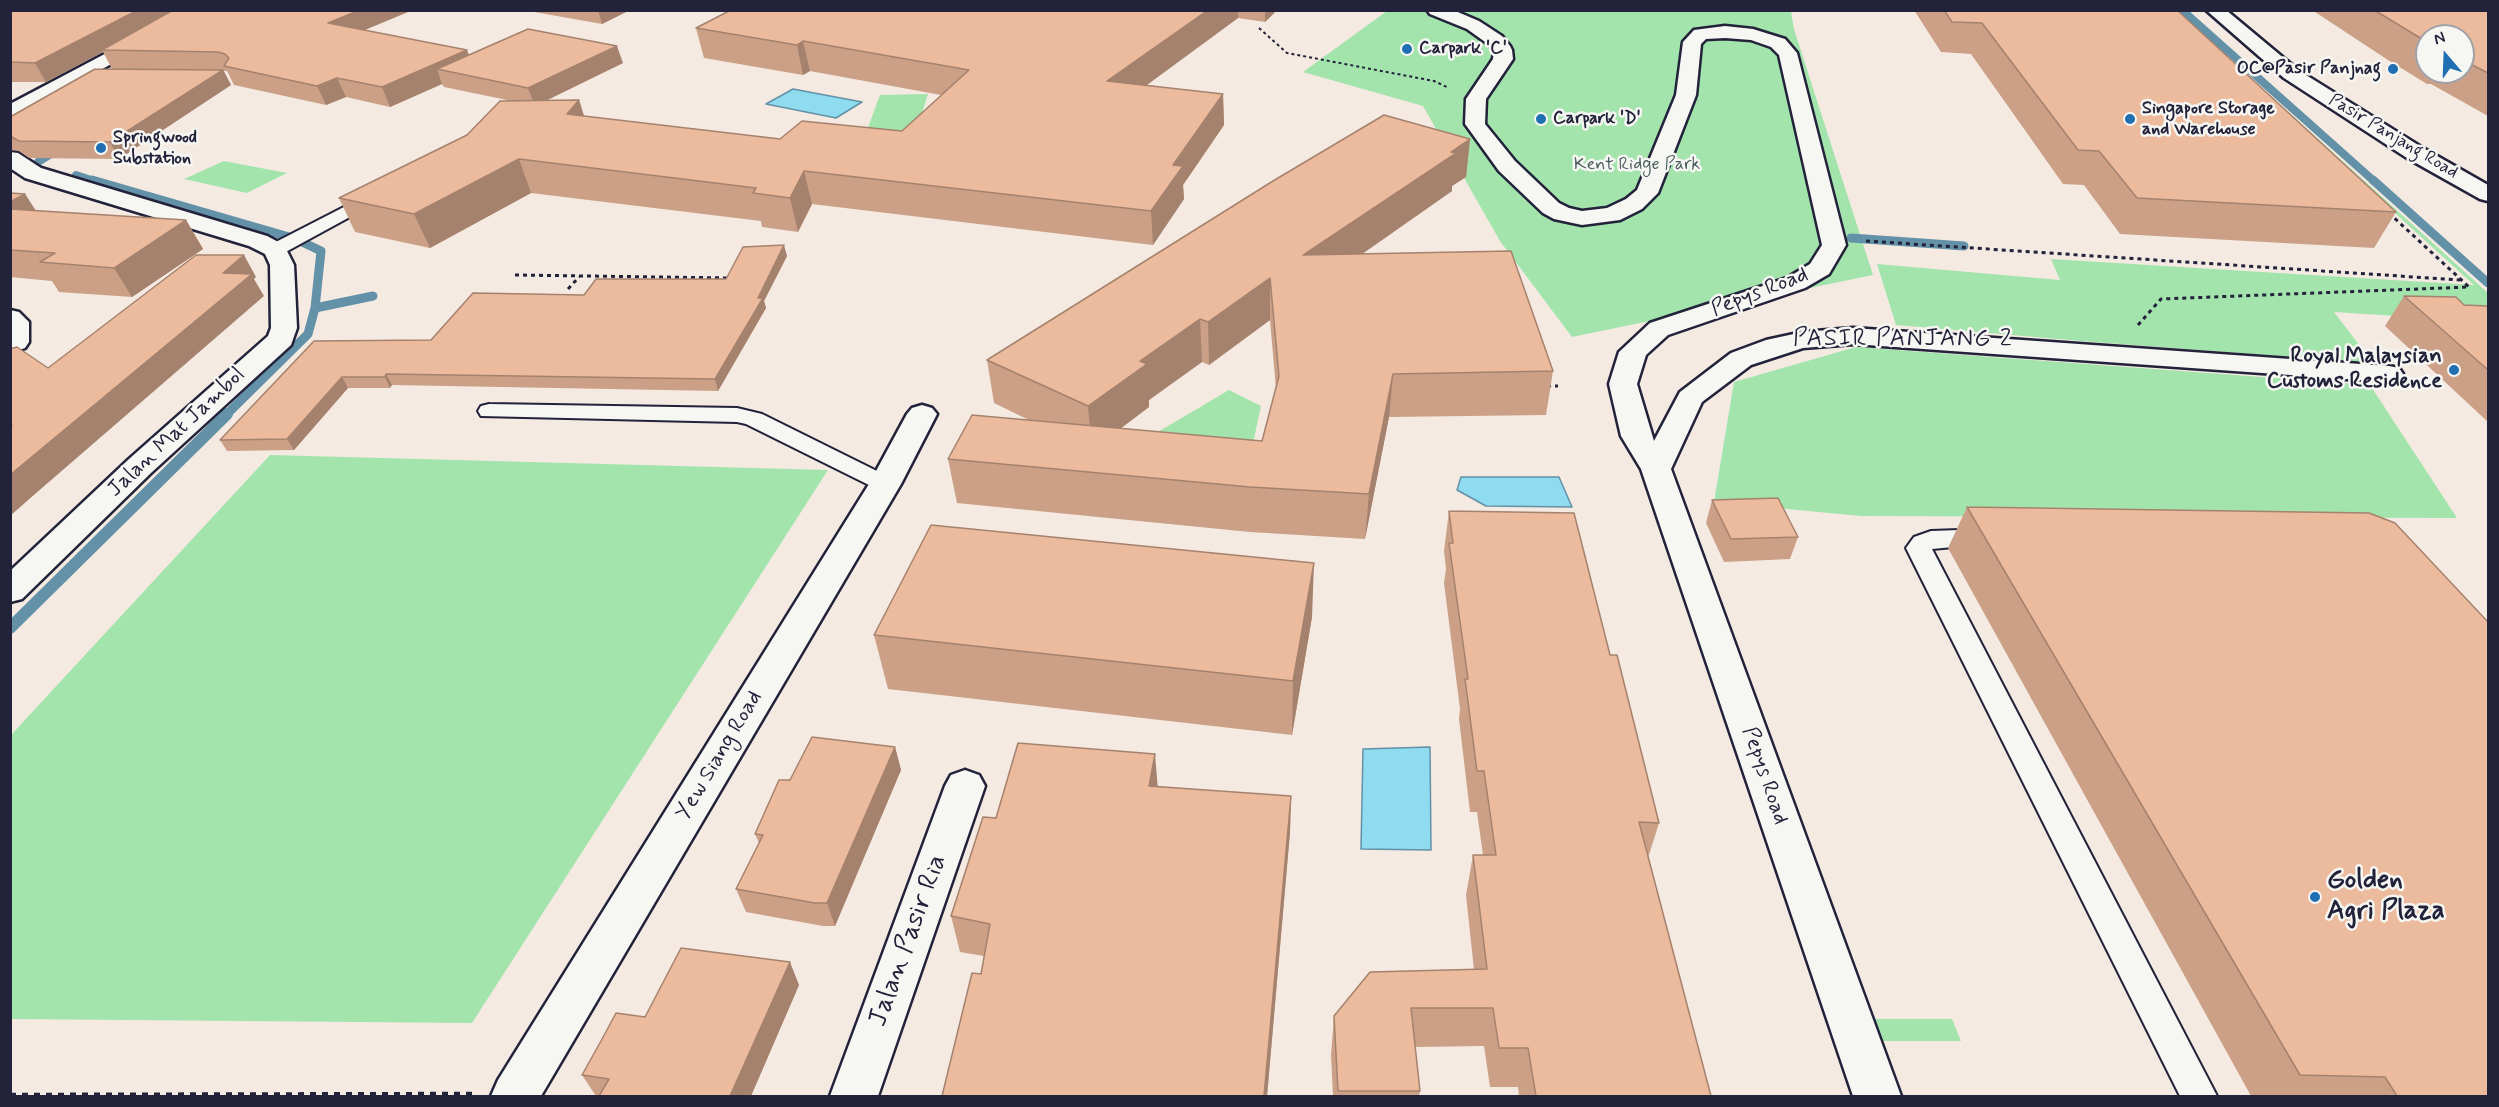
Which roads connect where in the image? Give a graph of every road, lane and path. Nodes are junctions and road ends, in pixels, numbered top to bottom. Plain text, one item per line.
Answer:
1 (202, 10) edge
2 (1436, 10) edge
3 (2215, 10) edge
4 (1259, 28) dead end
5 (82, 76) junction
6 (123, 77) edge
7 (1434, 81) dead end
8 (10, 113) edge
9 (10, 158) edge
10 (386, 191) edge
11 (2488, 194) edge
12 (2384, 208) edge
13 (1862, 241) dead end
14 (275, 250) junction
15 (515, 275) dead end
16 (579, 276) junction
17 (696, 278) junction
18 (734, 279) edge
19 (2461, 280) junction
20 (691, 287) edge
21 (568, 289) dead end
22 (10, 318) edge
23 (10, 345) edge
24 (2111, 354) junction
25 (2389, 374) dead end
26 (1536, 386) edge
27 (1558, 386) dead end
28 (489, 411) dead end
29 (922, 414) dead end
30 (1656, 469) junction
31 (885, 484) junction
32 (2008, 538) edge
33 (10, 591) edge
34 (965, 786) dead end
35 (10, 1095) edge
36 (497, 1095) edge
37 (854, 1096) edge
38 (1877, 1096) edge
39 (2199, 1096) edge

1 - 5 street
2 - 30 street, Pepys Road
3 - 11 street, Pasir Panjang Road
4 - 7 path
5 - 6 street
5 - 8 street
9 - 14 street
10 - 14 lane
12 - 19 path
13 - 19 path
14 - 33 street, Jalan Mat Jambol
15 - 16 path
16 - 17 path
16 - 21 path
17 - 18 path
17 - 20 path
19 - 24 path
22 - 23 street
24 - 25 street
24 - 30 street
26 - 27 path
28 - 31 lane
29 - 31 street, Yew Siang Road
30 - 38 street, Pepys Road
31 - 36 street, Yew Siang Road
32 - 39 lane
34 - 37 street, Jalan Pasir Ria
35 - 36 path

